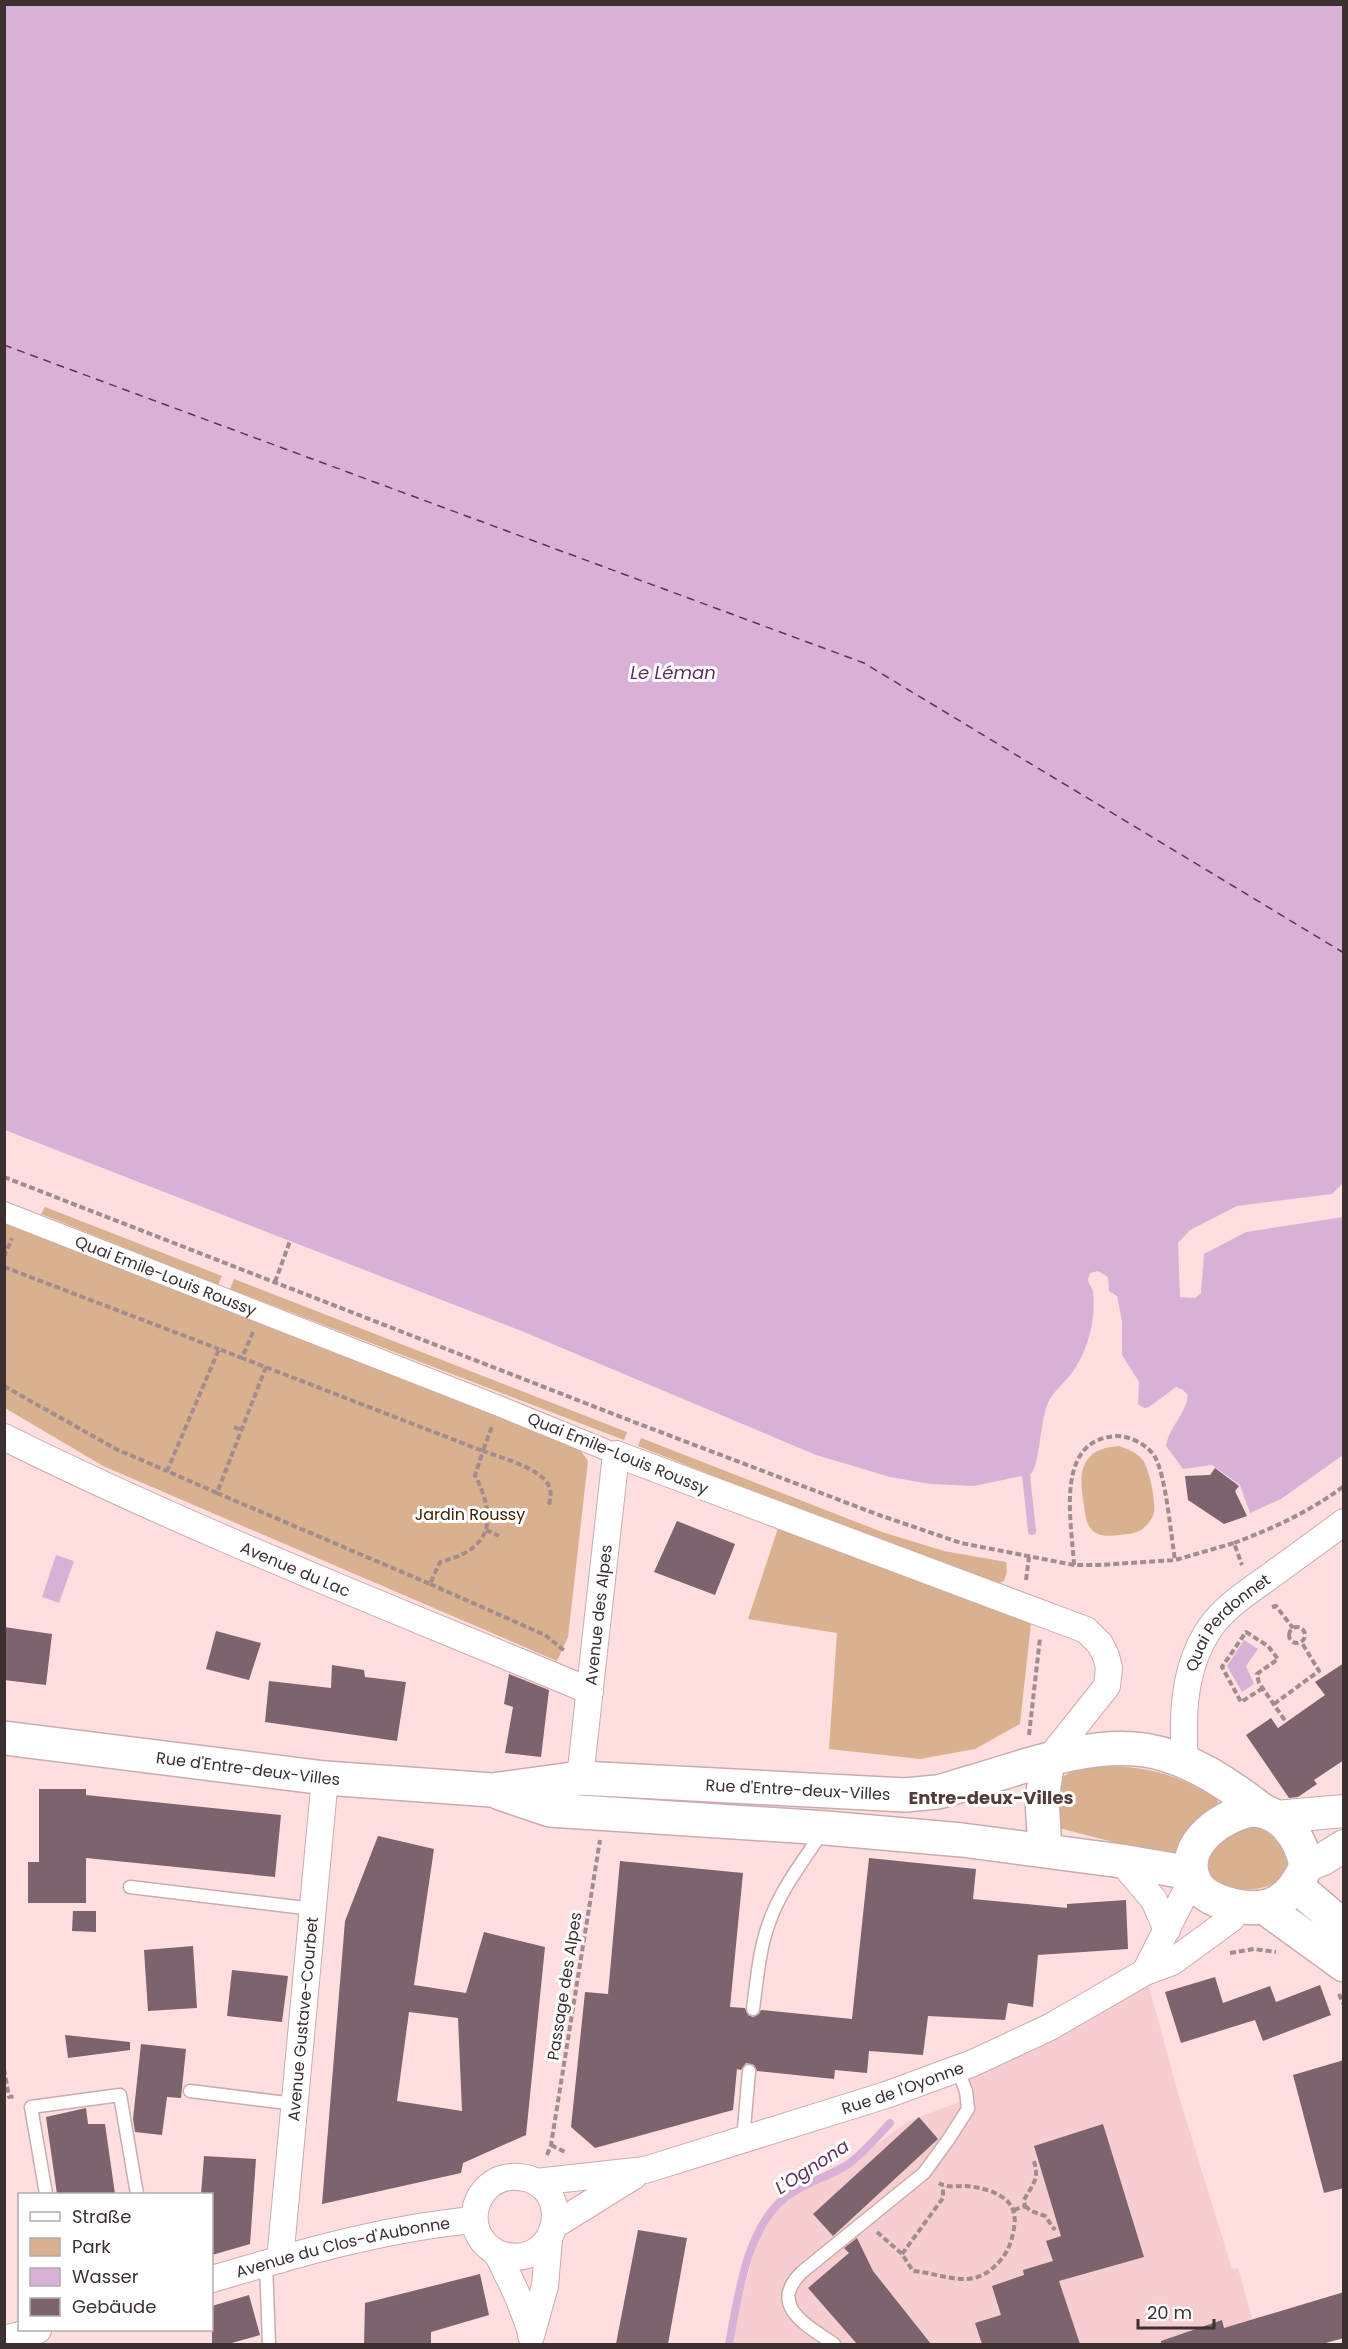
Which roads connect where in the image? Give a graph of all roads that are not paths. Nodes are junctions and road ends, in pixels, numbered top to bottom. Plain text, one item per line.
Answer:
1 (4, 1212) edge
2 (4, 1437) edge
3 (615, 1454) junction
4 (1344, 1522) edge
5 (591, 1682) junction
6 (4, 1738) edge
7 (1047, 1760) junction
8 (1185, 1762) junction
9 (325, 1778) junction
10 (580, 1778) junction
11 (492, 1790) junction
12 (1344, 1810) edge
13 (1269, 1814) junction
14 (826, 1828) junction
15 (1045, 1850) junction
16 (1121, 1860) junction
17 (1317, 1864) edge
18 (1194, 1877) junction
19 (130, 1887) dead end
20 (1252, 1908) junction
21 (313, 1909) junction
22 (1334, 1918) edge
23 (1167, 1930) junction
24 (1145, 1972) junction
25 (1339, 1977) edge
26 (753, 2009) dead end
27 (957, 2068) junction
28 (749, 2070) dead end
29 (190, 2091) dead end
30 (295, 2104) junction
31 (742, 2140) junction
32 (645, 2170) junction
33 (536, 2182) junction
34 (46, 2193) edge
35 (137, 2193) edge
36 (474, 2220) junction
37 (552, 2232) junction
38 (496, 2253) junction
39 (273, 2262) junction
40 (213, 2279) edge
41 (34, 2331) edge
42 (531, 2338) edge
43 (4, 2339) edge
44 (269, 2344) edge
45 (834, 2344) edge

1 - 3 street, Quai Emile-Louis Roussy
2 - 5 street, Avenue du Lac
3 - 5 street, Avenue des Alpes
3 - 7 street, Quai Emile-Louis Roussy
4 - 8 street, Quai Perdonnet
5 - 10 street, Avenue des Alpes
6 - 9 main road, Rue d'Entre-deux-Villes
7 - 8 main road, Rue d'Entre-deux-Villes
7 - 10 main road, Rue d'Entre-deux-Villes
7 - 15 main road
8 - 13 main road, Rue d'Entre-deux-Villes
9 - 11 main road, Rue d'Entre-deux-Villes
9 - 21 street, Avenue Gustave-Courbet
10 - 11 main road, Rue d'Entre-deux-Villes
11 - 14 main road, Rue d'Entre-deux-Villes
12 - 13 street
13 - 17 main road
13 - 18 main road
14 - 15 main road, Rue d'Entre-deux-Villes
14 - 26 lane
15 - 16 main road, Rue d'Entre-deux-Villes
16 - 18 main road, Rue d'Entre-deux-Villes
16 - 23 street
17 - 20 main road
17 - 22 main road
18 - 20 main road
18 - 23 street
19 - 21 lane
20 - 24 street, Rue de l'Oyonne
20 - 25 main road
21 - 30 street, Avenue Gustave-Courbet
23 - 24 street
24 - 27 street, Rue de l'Oyonne
27 - 31 street, Rue de l'Oyonne
27 - 45 lane
28 - 31 lane
29 - 30 lane
30 - 39 street, Avenue Gustave-Courbet
31 - 32 street, Rue de l'Oyonne
32 - 33 street, Rue de l'Oyonne
32 - 37 street, Rue de l'Oyonne
33 - 36 street
33 - 37 street
34 - 35 lane
36 - 38 street
36 - 39 street, Avenue du Clos-d'Aubonne
37 - 38 street
37 - 42 street
38 - 42 street
39 - 40 street, Avenue du Clos-d'Aubonne
39 - 44 lane
41 - 43 street

